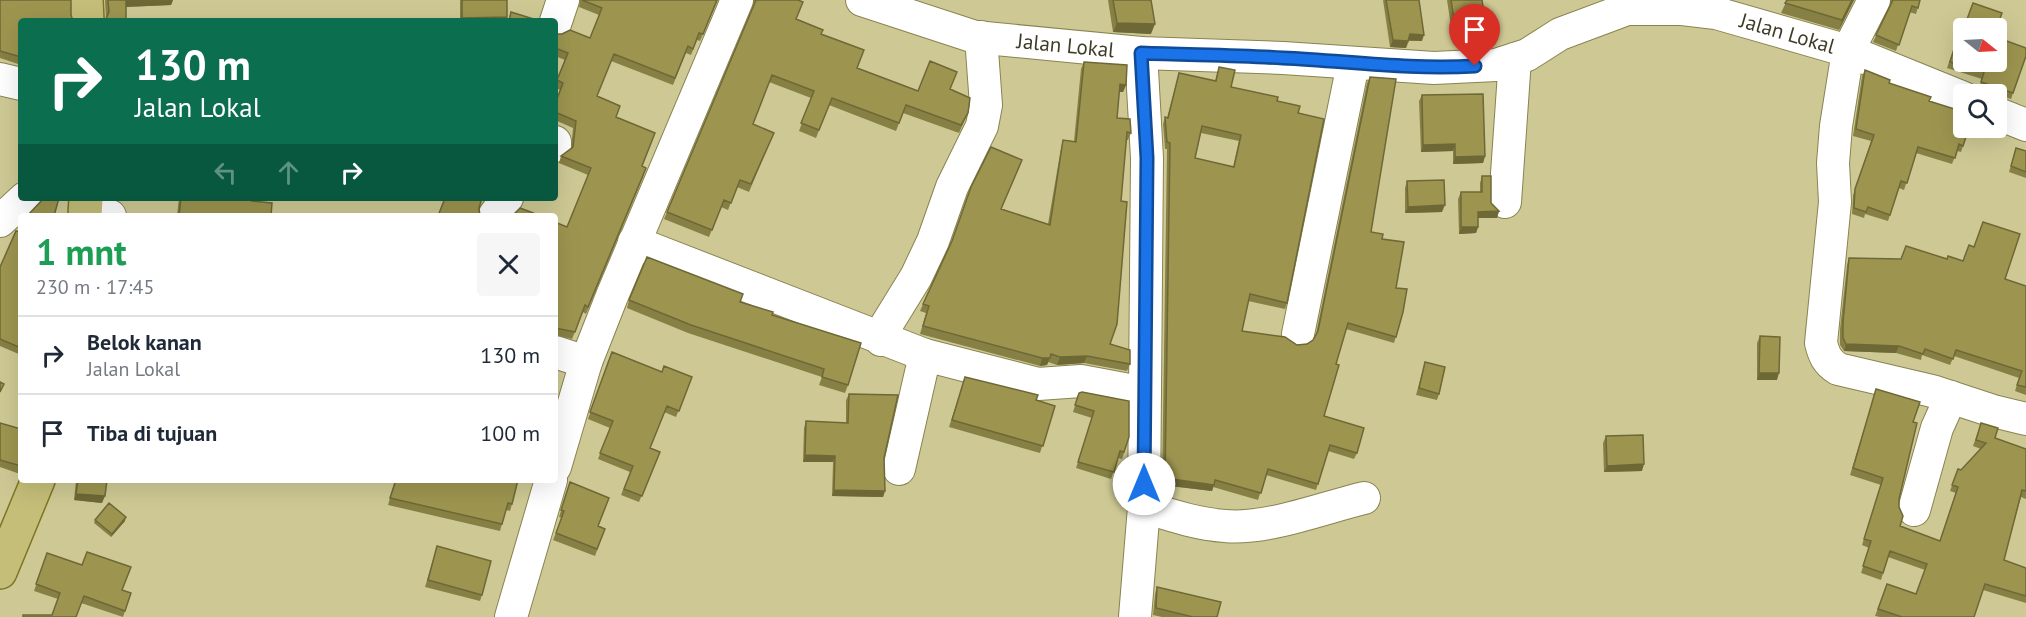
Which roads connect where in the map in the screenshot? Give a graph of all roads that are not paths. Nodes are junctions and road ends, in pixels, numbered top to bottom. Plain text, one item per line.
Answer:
1 (86, 0) edge
2 (563, 0) edge
3 (736, 0) edge
4 (862, 0) edge
5 (1874, 0) edge
6 (928, 11) edge
7 (87, 18) edge
8 (557, 18) edge
9 (981, 37) junction
10 (1848, 51) junction
11 (1141, 53) junction
12 (1515, 59) junction
13 (1353, 64) junction
14 (0, 79) edge
15 (18, 83) edge
16 (1953, 94) edge
17 (2007, 117) edge
18 (2026, 125) edge
19 (22, 201) edge
20 (1505, 202) dead end
21 (0, 221) edge
22 (633, 242) junction
23 (1298, 334) dead end
24 (881, 340) junction
25 (558, 353) edge
26 (925, 355) junction
27 (586, 362) junction
28 (1145, 393) junction
29 (1951, 397) junction
30 (2026, 419) edge
31 (558, 458) edge
32 (899, 470) dead end
33 (37, 483) edge
34 (550, 483) edge
35 (1364, 498) dead end
36 (1144, 507) junction
37 (1914, 510) dead end
38 (0, 572) edge
39 (511, 617) edge
40 (1135, 617) edge

1 - 7 main road
2 - 8 street
3 - 22 street
4 - 6 street, Jalan Lokal
5 - 10 street, Jalan Lokal
6 - 9 street, Jalan Lokal
9 - 11 street, Jalan Lokal
9 - 24 street
10 - 12 street, Jalan Lokal
10 - 16 street
10 - 29 street
11 - 13 street, Jalan Lokal
11 - 28 street
12 - 13 street, Jalan Lokal
12 - 20 street
13 - 23 street
14 - 15 street
17 - 18 street
19 - 21 street
22 - 24 street
22 - 27 street
24 - 26 street
25 - 27 street
26 - 28 street
26 - 32 street
27 - 31 street
28 - 36 street
29 - 30 street
29 - 37 street
33 - 38 main road
34 - 39 street
35 - 36 street
36 - 40 street

